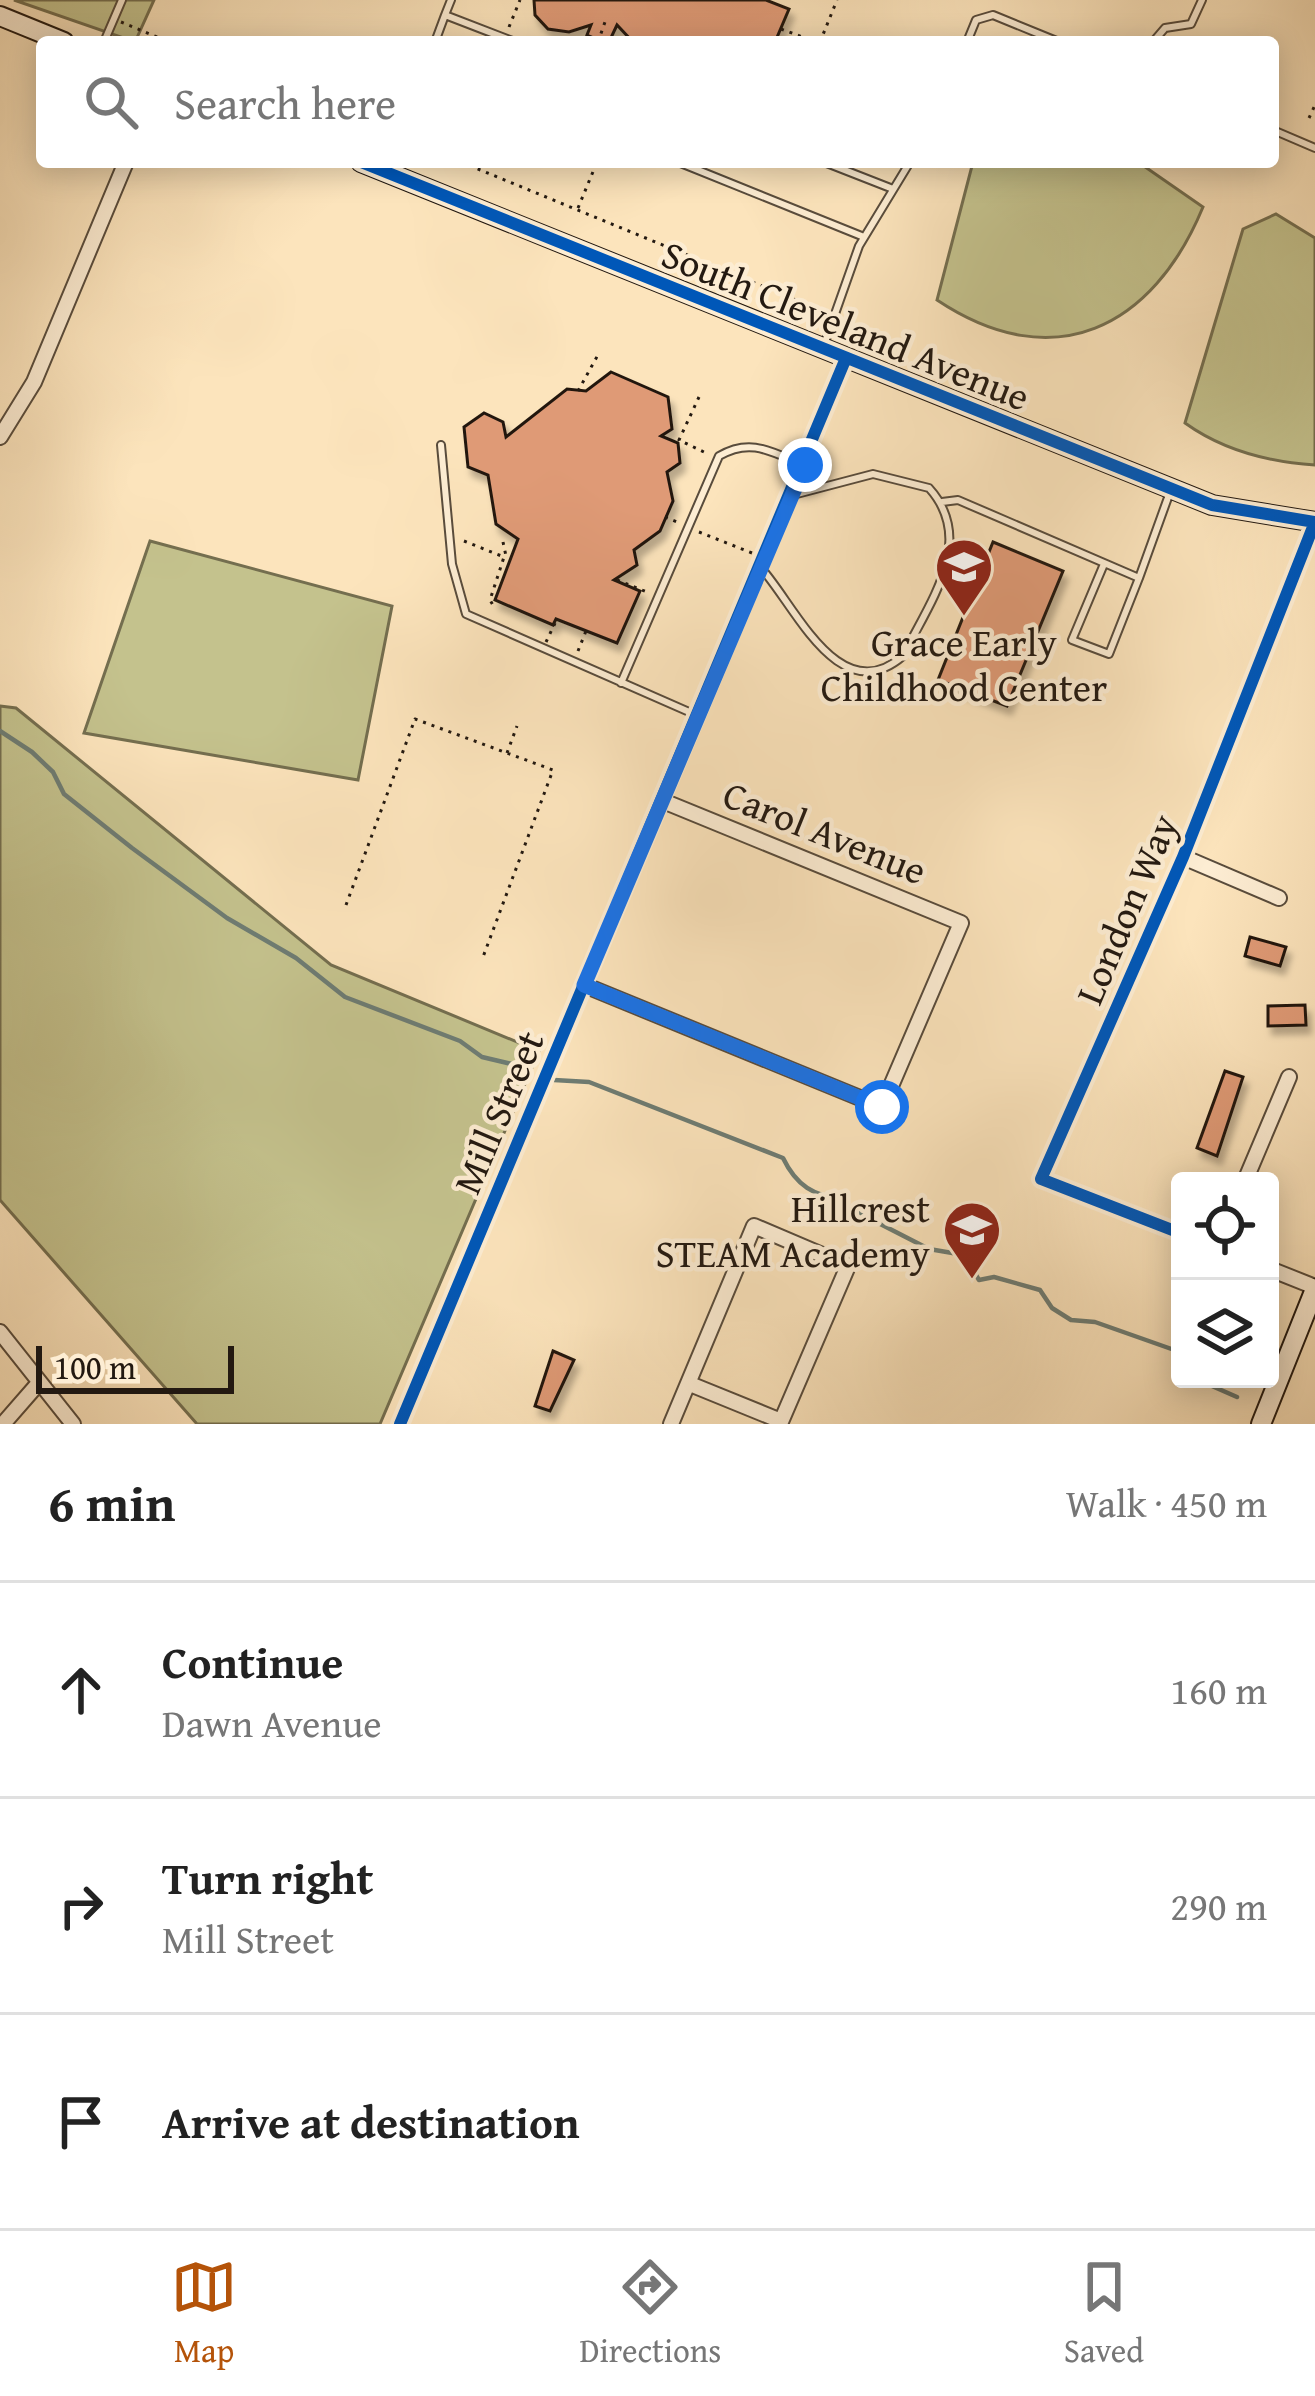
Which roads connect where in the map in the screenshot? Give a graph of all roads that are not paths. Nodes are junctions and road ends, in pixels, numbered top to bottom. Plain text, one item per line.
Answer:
1 (122, 0) edge
2 (451, 0) edge
3 (1202, 0) edge
4 (445, 15) junction
5 (0, 16) edge
6 (49, 36) edge
7 (107, 36) edge
8 (437, 36) edge
9 (499, 36) edge
10 (969, 36) edge
11 (1045, 36) edge
12 (1159, 36) edge
13 (1279, 133) edge
14 (1315, 148) edge
15 (123, 168) edge
16 (390, 168) edge
17 (693, 168) edge
18 (839, 168) edge
19 (906, 168) edge
20 (893, 189) junction
21 (864, 237) junction
22 (823, 349) junction
23 (846, 358) junction
24 (0, 437) edge
25 (441, 445) dead end
26 (805, 465) junction
27 (1171, 488) junction
28 (792, 495) junction
29 (942, 502) junction
30 (1315, 522) edge
31 (757, 561) junction
32 (1104, 564) junction
33 (1139, 578) junction
34 (621, 683) junction
35 (698, 716) junction
36 (663, 801) junction
37 (1183, 856) junction
38 (1279, 898) dead end
39 (584, 985) junction
40 (1289, 1077) dead end
41 (1249, 1172) edge
42 (1171, 1230) edge
43 (1279, 1273) edge
44 (1315, 1288) edge
45 (1315, 1317) edge
46 (0, 1332) edge
47 (1282, 1376) junction
48 (690, 1384) junction
49 (38, 1385) junction
50 (781, 1422) edge
51 (3, 1424) edge
52 (73, 1424) edge
53 (400, 1424) edge
54 (671, 1424) edge
55 (1261, 1424) edge

1 - 7 lane
2 - 4 lane
3 - 12 lane
4 - 8 lane
4 - 9 lane
5 - 6 street
10 - 11 lane
13 - 14 lane
15 - 24 street
16 - 22 street, South Cleveland Avenue
17 - 21 lane
18 - 20 lane
19 - 20 lane
20 - 21 lane
21 - 22 lane
22 - 23 street, South Cleveland Avenue
23 - 26 street, Mill Street
23 - 27 street, South Cleveland Avenue
25 - 34 lane
26 - 28 street, Mill Street
26 - 34 lane
27 - 30 street, South Cleveland Avenue
27 - 33 lane
28 - 29 lane
28 - 31 street, Mill Street
29 - 31 lane
29 - 32 lane
30 - 37 street, London Way
31 - 35 street, Mill Street
32 - 33 lane
32 - 33 lane
34 - 35 lane
35 - 36 street, Mill Street
36 - 39 street, Mill Street
36 - 39 street, Carol Avenue
37 - 38 street
37 - 42 street, London Way
39 - 53 street, Mill Street
40 - 41 street
43 - 44 street
44 - 47 street
45 - 47 street
46 - 49 street
47 - 55 street
48 - 50 street
48 - 50 street
48 - 54 street
49 - 51 street
49 - 52 street

